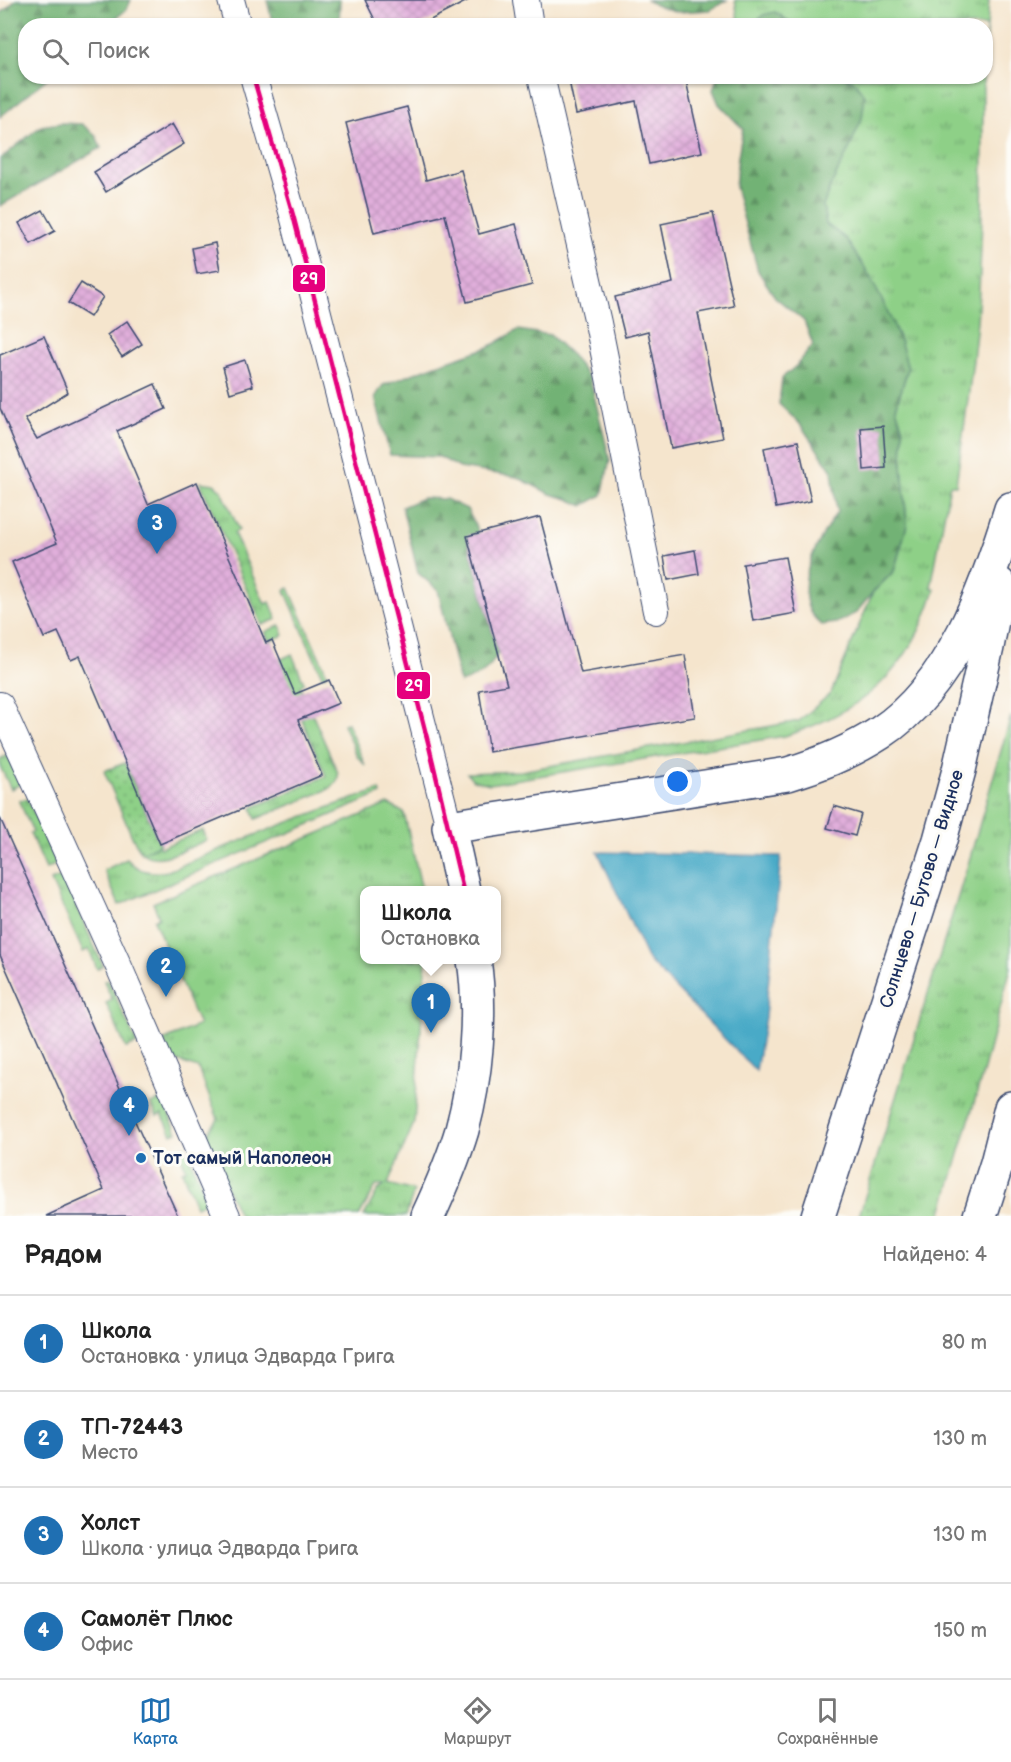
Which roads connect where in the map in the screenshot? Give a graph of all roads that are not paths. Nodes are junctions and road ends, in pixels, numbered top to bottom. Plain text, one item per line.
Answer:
1 (231, 0) edge
2 (526, 0) edge
3 (236, 18) edge
4 (529, 18) edge
5 (255, 84) edge
6 (543, 84) edge
7 (1011, 509) edge
8 (1011, 520) edge
9 (656, 611) dead end
10 (0, 705) edge
11 (449, 826) junction
12 (462, 886) edge
13 (474, 964) edge
14 (1011, 1108) edge
15 (227, 1216) edge
16 (428, 1216) edge
17 (818, 1216) edge
18 (980, 1216) edge

1 - 3 street
2 - 4 street
5 - 11 street
6 - 9 street
7 - 11 street
8 - 17 street, Солнцево — Бутово — Видное
10 - 15 street
11 - 12 street
13 - 16 street
14 - 18 street

